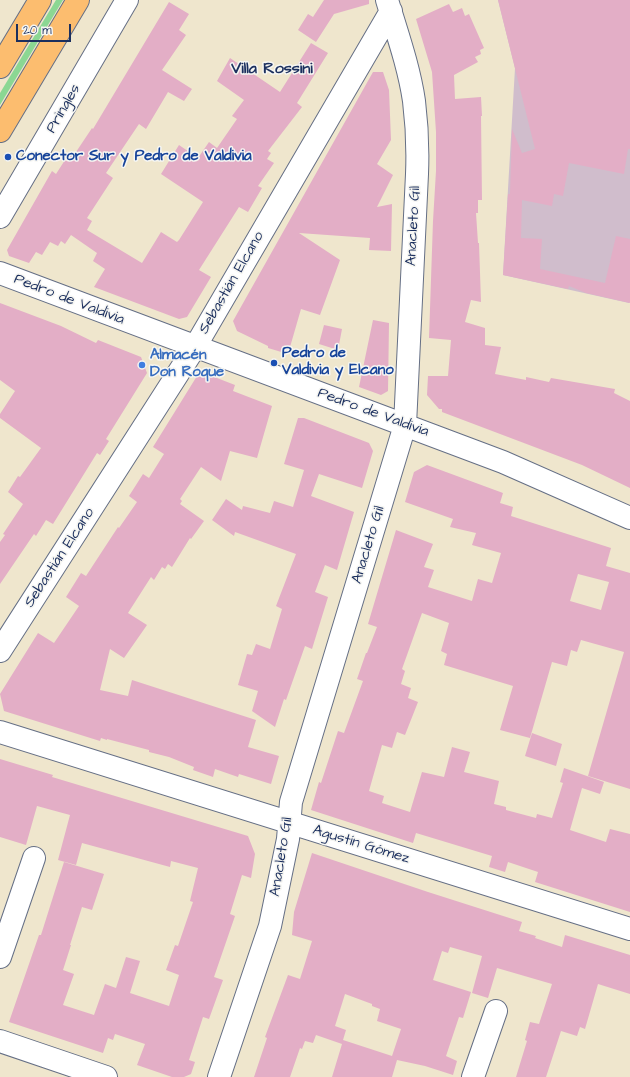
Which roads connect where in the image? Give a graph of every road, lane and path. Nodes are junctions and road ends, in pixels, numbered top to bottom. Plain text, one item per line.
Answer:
1 (40, 0) edge
2 (78, 0) edge
3 (127, 0) edge
4 (389, 5) edge
5 (0, 67) edge
6 (0, 131) edge
7 (0, 217) edge
8 (0, 274) edge
9 (194, 347) junction
10 (405, 426) junction
11 (630, 518) edge
12 (0, 651) edge
13 (0, 732) edge
14 (289, 823) junction
15 (34, 858) dead end
16 (630, 930) edge
17 (0, 957) edge
18 (496, 1011) dead end
19 (0, 1041) edge
20 (106, 1077) edge
21 (219, 1077) edge
22 (473, 1077) edge

1 - 5 main road
2 - 6 main road
3 - 7 street, Pringles
4 - 9 street, Sebastián Elcano
4 - 10 street, Anacleto Gil
8 - 9 street, Pedro de Valdivia
9 - 10 street, Pedro de Valdivia
9 - 12 street, Sebastián Elcano
10 - 11 street, Pedro de Valdivia
10 - 14 street, Anacleto Gil
13 - 14 street, Agustín Gómez
14 - 16 street, Agustín Gómez
14 - 21 street, Anacleto Gil
15 - 17 street
18 - 22 street
19 - 20 street

